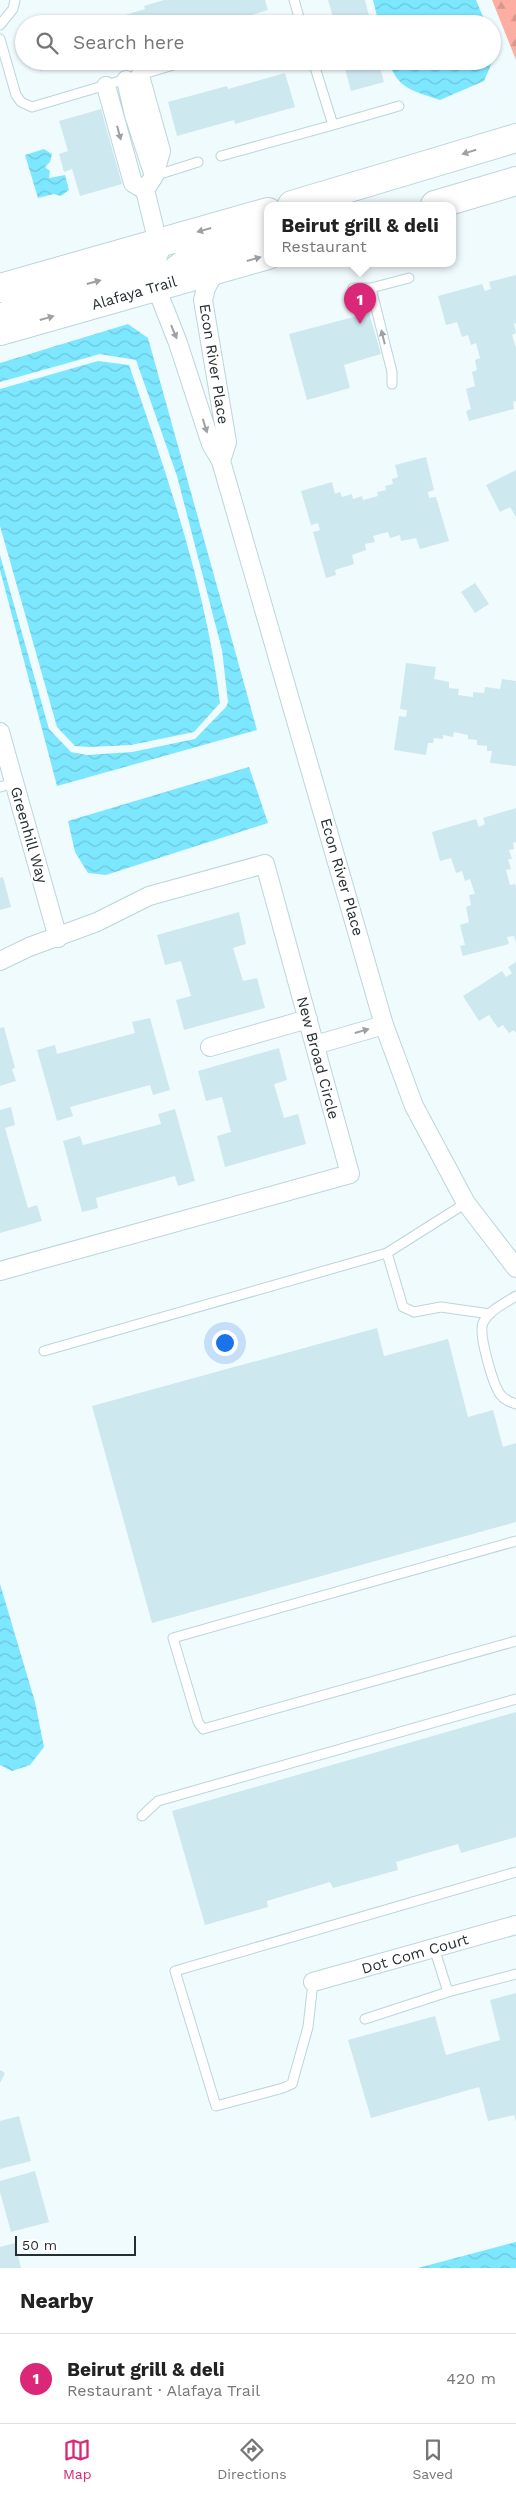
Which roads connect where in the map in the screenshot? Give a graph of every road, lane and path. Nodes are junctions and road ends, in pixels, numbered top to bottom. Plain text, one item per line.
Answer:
1 (15, 0) edge
2 (294, 0) edge
3 (298, 15) edge
4 (0, 24) edge
5 (0, 40) edge
6 (158, 70) edge
7 (316, 70) edge
8 (133, 78) junction
9 (106, 86) junction
10 (399, 106) dead end
11 (333, 125) junction
12 (516, 138) edge
13 (221, 156) dead end
14 (198, 162) dead end
15 (516, 181) edge
16 (150, 183) junction
17 (357, 187) junction
18 (303, 202) edge
19 (331, 202) edge
20 (445, 202) edge
21 (264, 213) edge
22 (264, 235) edge
23 (158, 243) junction
24 (264, 256) edge
25 (216, 270) junction
26 (410, 278) dead end
27 (156, 287) junction
28 (0, 288) edge
29 (353, 288) dead end
30 (371, 288) junction
31 (0, 319) edge
32 (0, 331) edge
33 (392, 384) dead end
34 (222, 461) junction
35 (0, 732) edge
36 (7, 785) edge
37 (58, 938) junction
38 (0, 961) edge
39 (308, 1018) junction
40 (384, 1025) junction
41 (315, 1045) junction
42 (210, 1046) dead end
43 (466, 1203) junction
44 (386, 1253) junction
45 (516, 1268) edge
46 (0, 1271) edge
47 (516, 1296) edge
48 (490, 1314) junction
49 (44, 1350) dead end
50 (516, 1404) edge
51 (516, 1541) edge
52 (516, 1641) edge
53 (516, 1699) edge
54 (142, 1816) dead end
55 (516, 1872) edge
56 (516, 1925) edge
57 (434, 1948) junction
58 (516, 1974) edge
59 (313, 1982) joint
60 (448, 1992) junction
61 (366, 2019) dead end

1 - 4 lane
2 - 3 lane
5 - 9 lane
6 - 8 lane
7 - 11 lane
8 - 9 lane
8 - 16 street
9 -> 16 street
10 - 11 lane
11 - 13 lane
12 -> 17 main road
14 - 16 lane
15 - 20 main road
16 - 23 street
17 - 18 main road
17 - 19 main road
21 -> 23 main road
22 - 27 main road
23 - 28 main road
31 -> 23 main road
25 -> 24 main road, Alafaya Trail
25 - 27 main road, Alafaya Trail
25 - 34 street, Econ River Place
26 - 30 lane
32 -> 27 main road, Alafaya Trail
27 -> 34 street, Econ River Place
29 - 30 lane
33 -> 30 lane
34 - 40 street, Econ River Place
35 - 36 street, Greenhill Way
36 - 37 street, Greenhill Way
37 - 38 street, New Broad Circle
37 - 39 street, New Broad Circle
39 - 41 street, New Broad Circle
39 - 42 street
41 -> 40 street
40 - 43 street, Econ River Place
41 - 46 street, New Broad Circle
43 - 44 lane
43 - 45 street, Econ River Place
44 - 48 lane
44 - 49 lane
47 - 48 lane
48 - 50 lane
51 - 52 lane
53 - 54 lane
55 - 59 lane
56 - 57 street, Dot Com Court
57 - 59 street, Dot Com Court
57 - 60 lane
58 - 60 lane
60 - 61 lane

